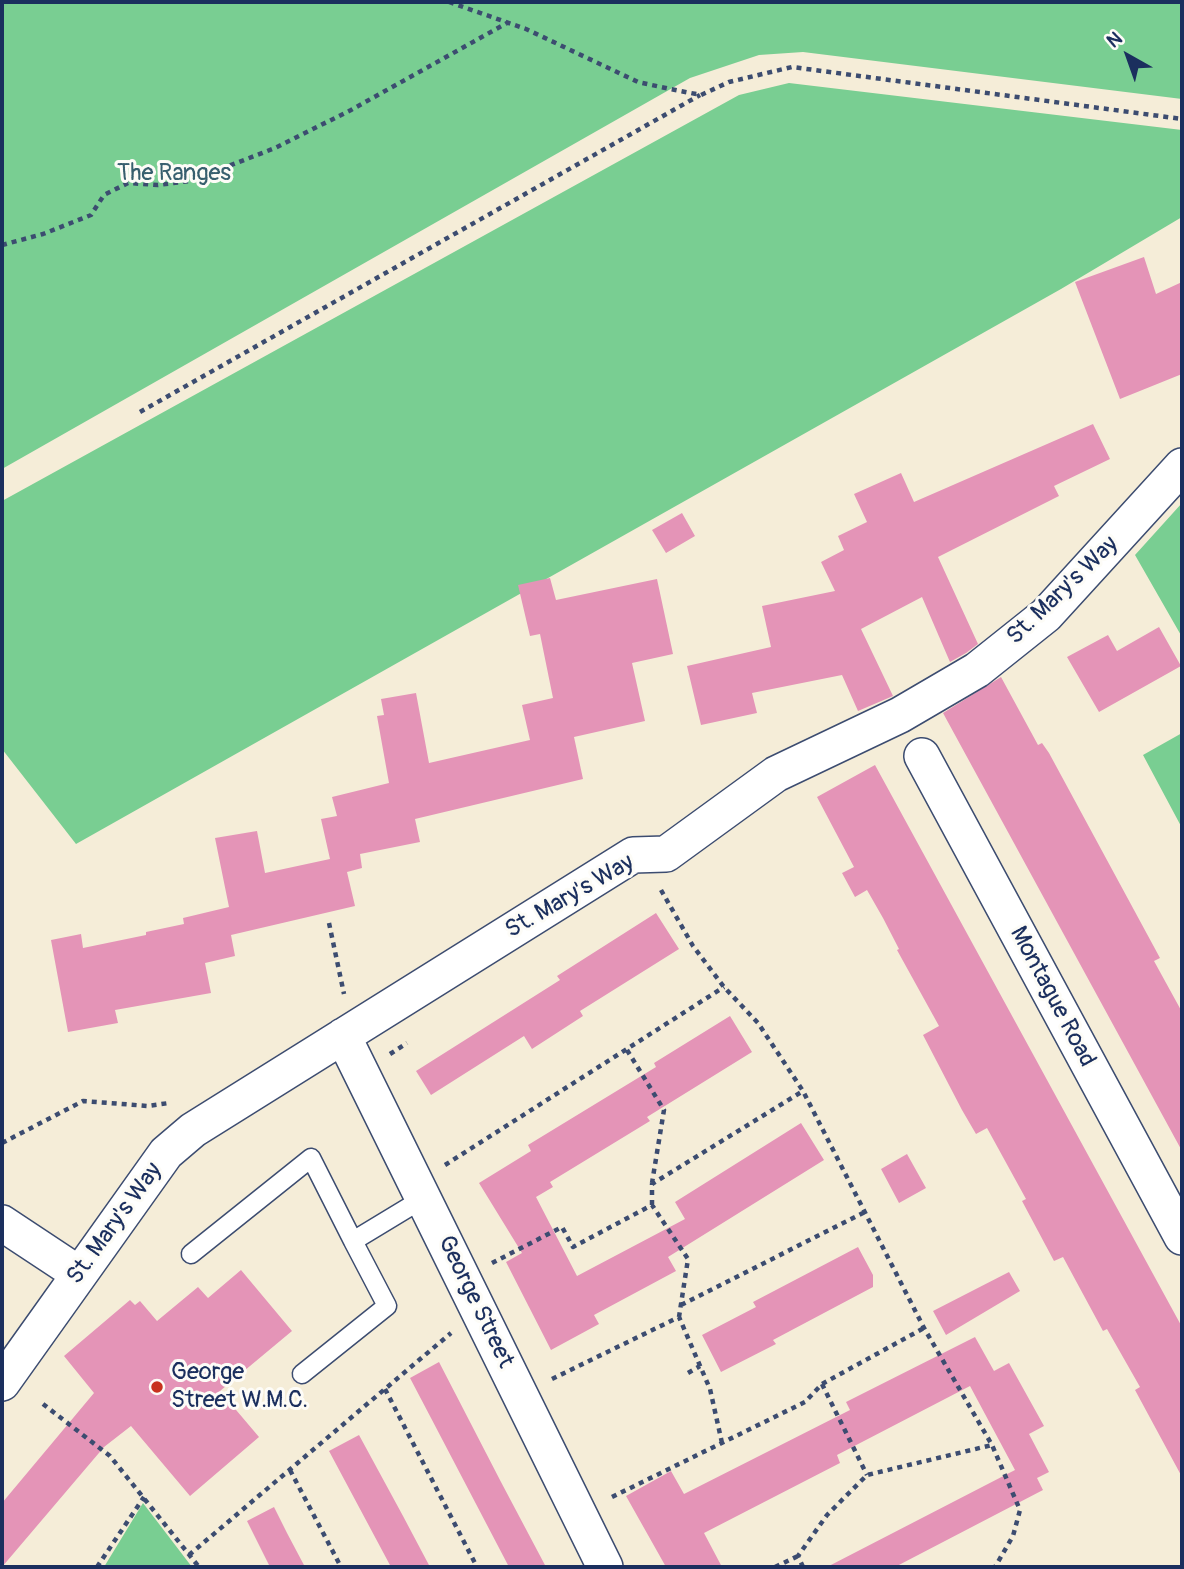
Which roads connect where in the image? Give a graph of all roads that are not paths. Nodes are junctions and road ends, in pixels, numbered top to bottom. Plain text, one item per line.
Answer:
1 (1182, 466) edge
2 (922, 756) dead end
3 (350, 1032) junction
4 (424, 1198) junction
5 (2, 1223) edge
6 (1182, 1237) edge
7 (353, 1241) junction
8 (191, 1254) dead end
9 (79, 1275) junction
10 (302, 1374) dead end
11 (2, 1383) edge
12 (606, 1567) edge

1 - 3 street, St. Mary's Way
2 - 6 street, Montague Road
3 - 4 street, George Street
3 - 9 street, St. Mary's Way
4 - 7 lane
4 - 12 street, George Street
5 - 9 street
7 - 8 lane
7 - 10 lane
9 - 11 street, St. Mary's Way

